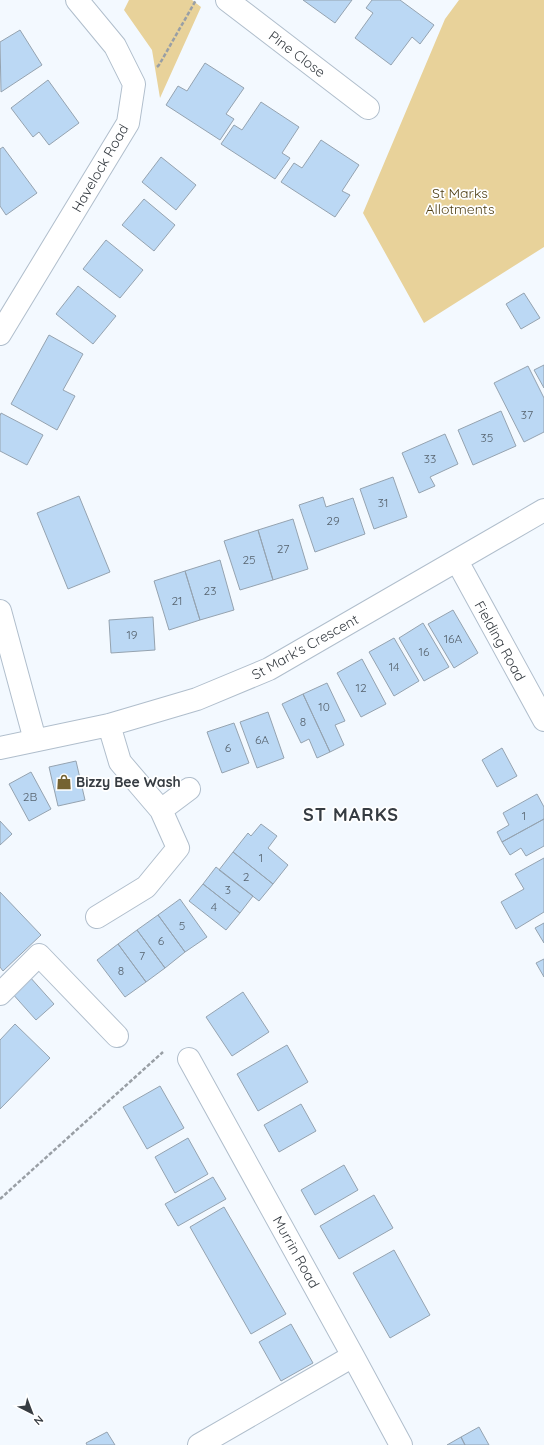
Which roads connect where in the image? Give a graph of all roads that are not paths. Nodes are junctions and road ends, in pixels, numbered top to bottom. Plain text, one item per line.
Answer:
1 (227, 0) edge
2 (85, 3) edge
3 (368, 108) dead end
4 (0, 334) edge
5 (544, 510) edge
6 (457, 561) junction
7 (0, 611) edge
8 (544, 720) edge
9 (110, 725) junction
10 (35, 740) junction
11 (0, 748) edge
12 (189, 789) dead end
13 (161, 810) junction
14 (97, 917) dead end
15 (0, 994) edge
16 (117, 1036) dead end
17 (189, 1059) road end
18 (353, 1356) junction
19 (199, 1445) edge
20 (401, 1445) edge

1 - 3 street, Pine Close
2 - 4 street, Havelock Road
5 - 6 street, St Mark's Crescent
6 - 8 street, Fielding Road
6 - 9 street, St Mark's Crescent
7 - 10 street
9 - 10 street, St Mark's Crescent
9 - 13 street
10 - 11 street, St Mark's Crescent
12 - 13 street
13 - 14 street
15 - 16 street
17 - 18 street, Murrin Road
18 - 19 street
18 - 20 street, Murrin Road

